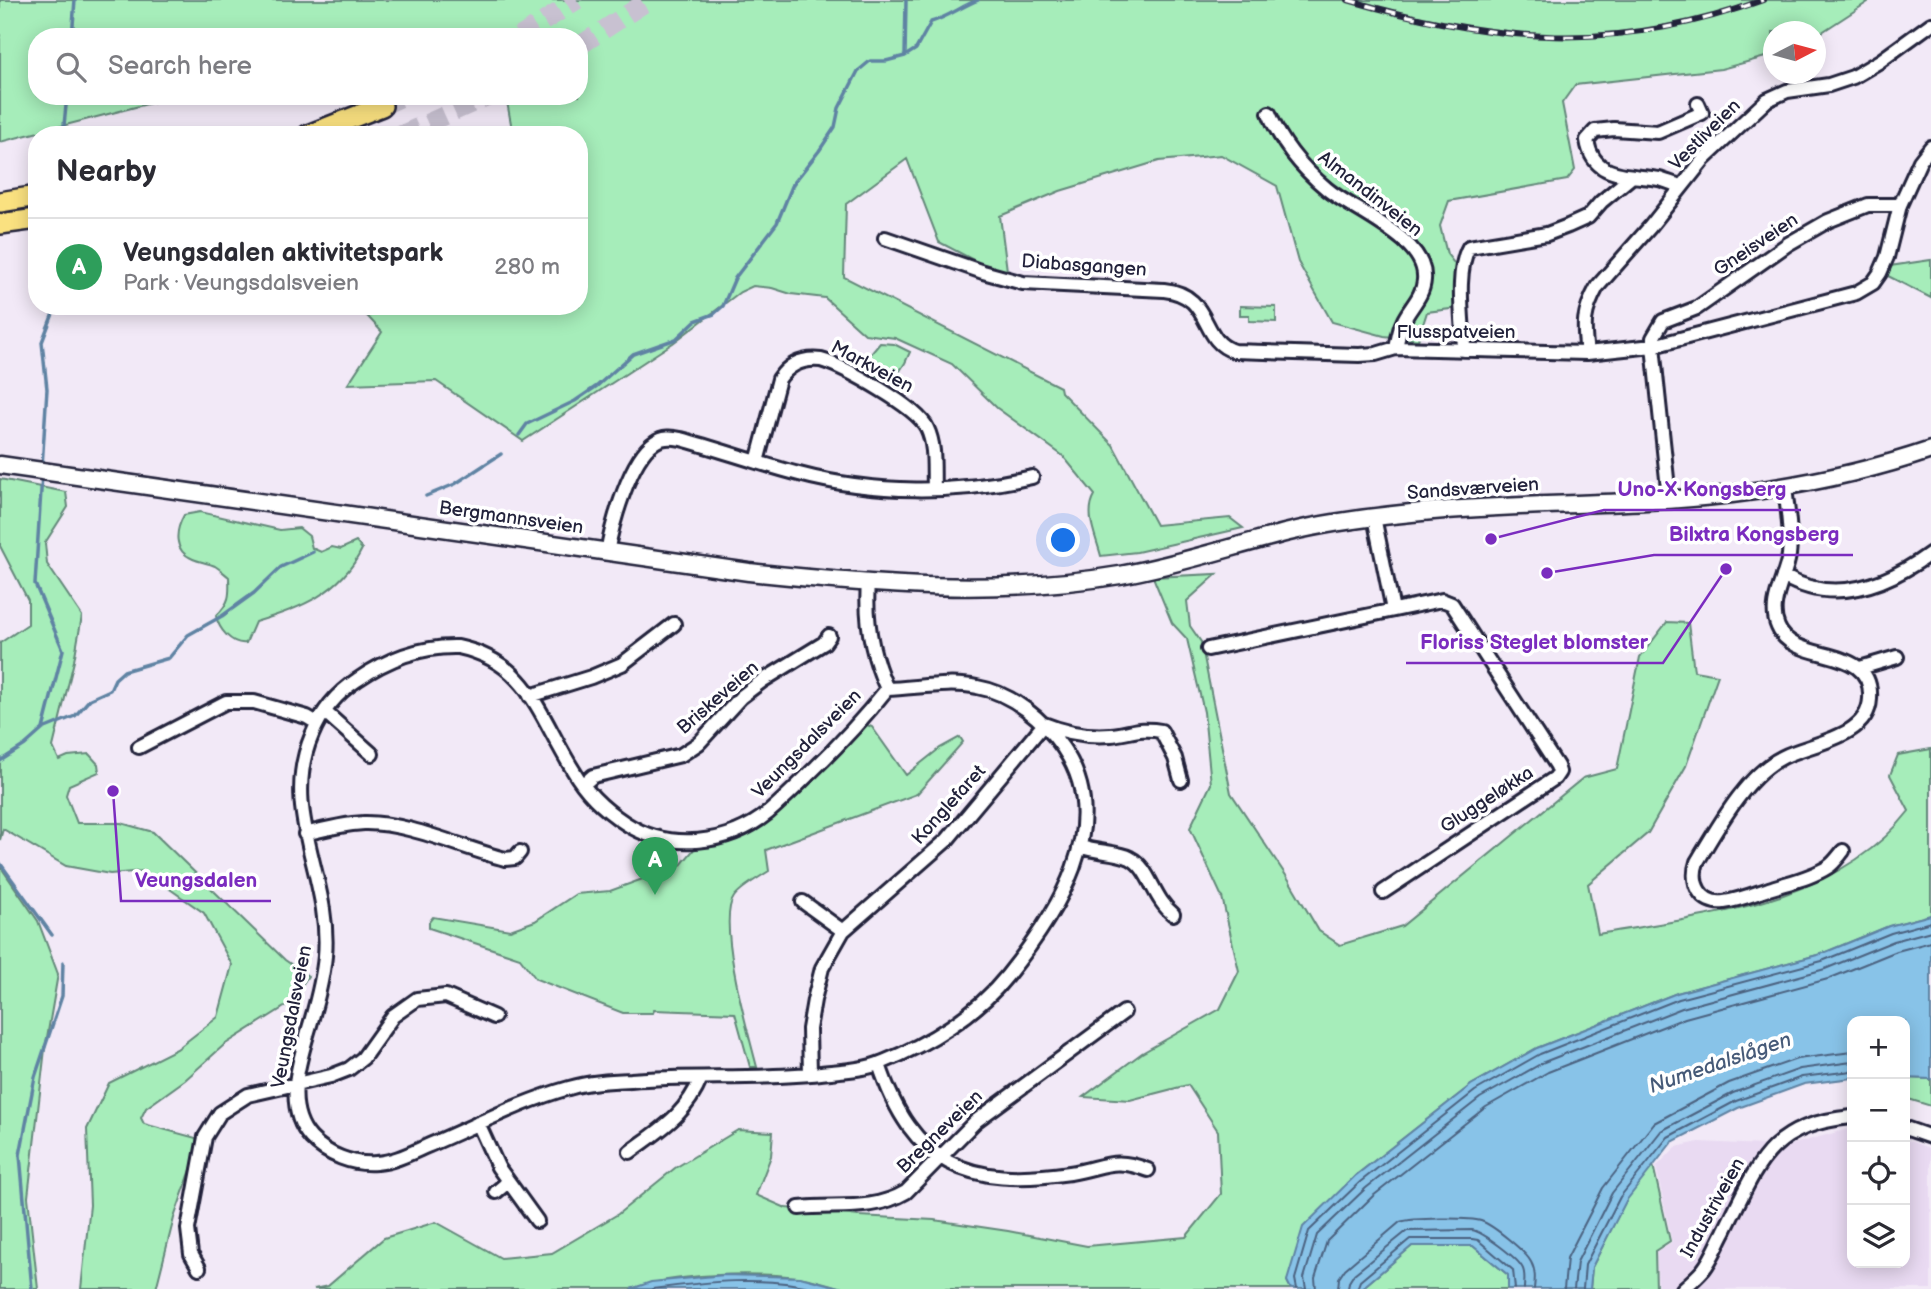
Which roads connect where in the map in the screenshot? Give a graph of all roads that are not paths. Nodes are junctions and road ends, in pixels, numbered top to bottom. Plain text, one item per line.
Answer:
1 (1931, 24) edge
2 (1698, 104) dead end
3 (382, 106) tunnel mouth
4 (1269, 113) dead end
5 (331, 126) edge
6 (1931, 147) edge
7 (1629, 177) junction
8 (1681, 186) junction
9 (28, 197) edge
10 (0, 202) edge
11 (1900, 205) junction
12 (28, 220) edge
13 (0, 224) edge
14 (885, 238) dead end
15 (1219, 342) joint
16 (1653, 346) junction
17 (1396, 348) junction
18 (1464, 349) junction
19 (1587, 353) junction
20 (1931, 450) edge
21 (757, 462) junction
22 (0, 465) edge
23 (1032, 477) dead end
24 (1784, 486) junction
25 (934, 488) junction
26 (1669, 498) junction
27 (1374, 517) junction
28 (607, 552) junction
29 (1931, 553) edge
30 (1783, 576) junction
31 (868, 583) junction
32 (1019, 587) joint
33 (1393, 610) junction
34 (674, 624) dead end
35 (829, 636) dead end
36 (1208, 649) dead end
37 (1897, 657) dead end
38 (1860, 668) junction
39 (887, 689) junction
40 (530, 696) junction
41 (321, 717) junction
42 (1044, 724) junction
43 (139, 747) dead end
44 (373, 754) dead end
45 (1181, 780) dead end
46 (584, 784) junction
47 (305, 834) junction
48 (1082, 847) junction
49 (1843, 851) dead end
50 (520, 852) dead end
51 (1383, 892) dead end
52 (803, 902) dead end
53 (1173, 914) dead end
54 (844, 931) junction
55 (1124, 1012) dead end
56 (494, 1017) dead end
57 (879, 1064) junction
58 (810, 1074) junction
59 (701, 1078) junction
60 (296, 1082) junction
61 (1847, 1118) edge
62 (478, 1124) junction
63 (1910, 1130) edge
64 (1931, 1137) edge
65 (630, 1152) dead end
66 (939, 1158) junction
67 (1148, 1170) dead end
68 (508, 1182) junction
69 (496, 1192) dead end
70 (799, 1208) dead end
71 (537, 1221) dead end
72 (199, 1268) dead end
73 (1683, 1289) edge

1 - 8 street, Vestliveien
2 - 7 street
3 - 5 highway
4 - 17 street, Almandinveien
6 - 11 street
7 - 8 street
7 - 18 street
8 - 19 street, Vestliveien
9 - 10 highway
11 - 16 street, Gneisveien
11 - 16 street, Flusspatveien
12 - 13 highway
14 - 15 street, Diabasgangen
15 - 17 street, Flusspatveien
16 - 19 street, Flusspatveien
16 - 26 street
17 - 18 street, Flusspatveien
18 - 19 street, Flusspatveien
20 - 24 main road, Sandsværveien
21 - 25 street
21 - 25 street, Markveien
21 - 28 street
22 - 28 main road, Bergmannsveien
23 - 25 street
24 - 26 main road, Sandsværveien
24 - 30 street
26 - 27 main road, Sandsværveien
27 - 32 main road, Sandsværveien
27 - 33 street
28 - 31 main road, Bergmannsveien
29 - 30 street
30 - 38 street
31 - 32 main road, Bergmannsveien
31 - 39 street, Veungsdalsveien
33 - 36 street
33 - 51 street, Gluggeløkka
34 - 40 street
35 - 46 street, Briskeveien
37 - 38 street
38 - 49 street
39 - 42 street, Veungsdalsveien
39 - 46 street, Veungsdalsveien
40 - 41 street, Veungsdalsveien
40 - 46 street, Veungsdalsveien
41 - 43 street
41 - 44 street
41 - 47 street, Veungsdalsveien
42 - 45 street, Veungsdalsveien
42 - 48 street, Veungsdalsveien
42 - 54 street, Konglefaret
47 - 50 street
47 - 60 street, Veungsdalsveien
48 - 53 street
48 - 57 street, Veungsdalsveien
52 - 54 street
54 - 58 street, Konglefaret
55 - 66 street, Bregneveien
56 - 60 street
57 - 58 street, Veungsdalsveien
57 - 66 street
58 - 59 street, Veungsdalsveien
59 - 62 street, Veungsdalsveien
59 - 65 street
60 - 62 street, Veungsdalsveien
60 - 72 street
61 - 73 street, Industriveien
62 - 68 street
63 - 64 street
66 - 67 street
66 - 70 street, Bregneveien
68 - 69 street
68 - 71 street

